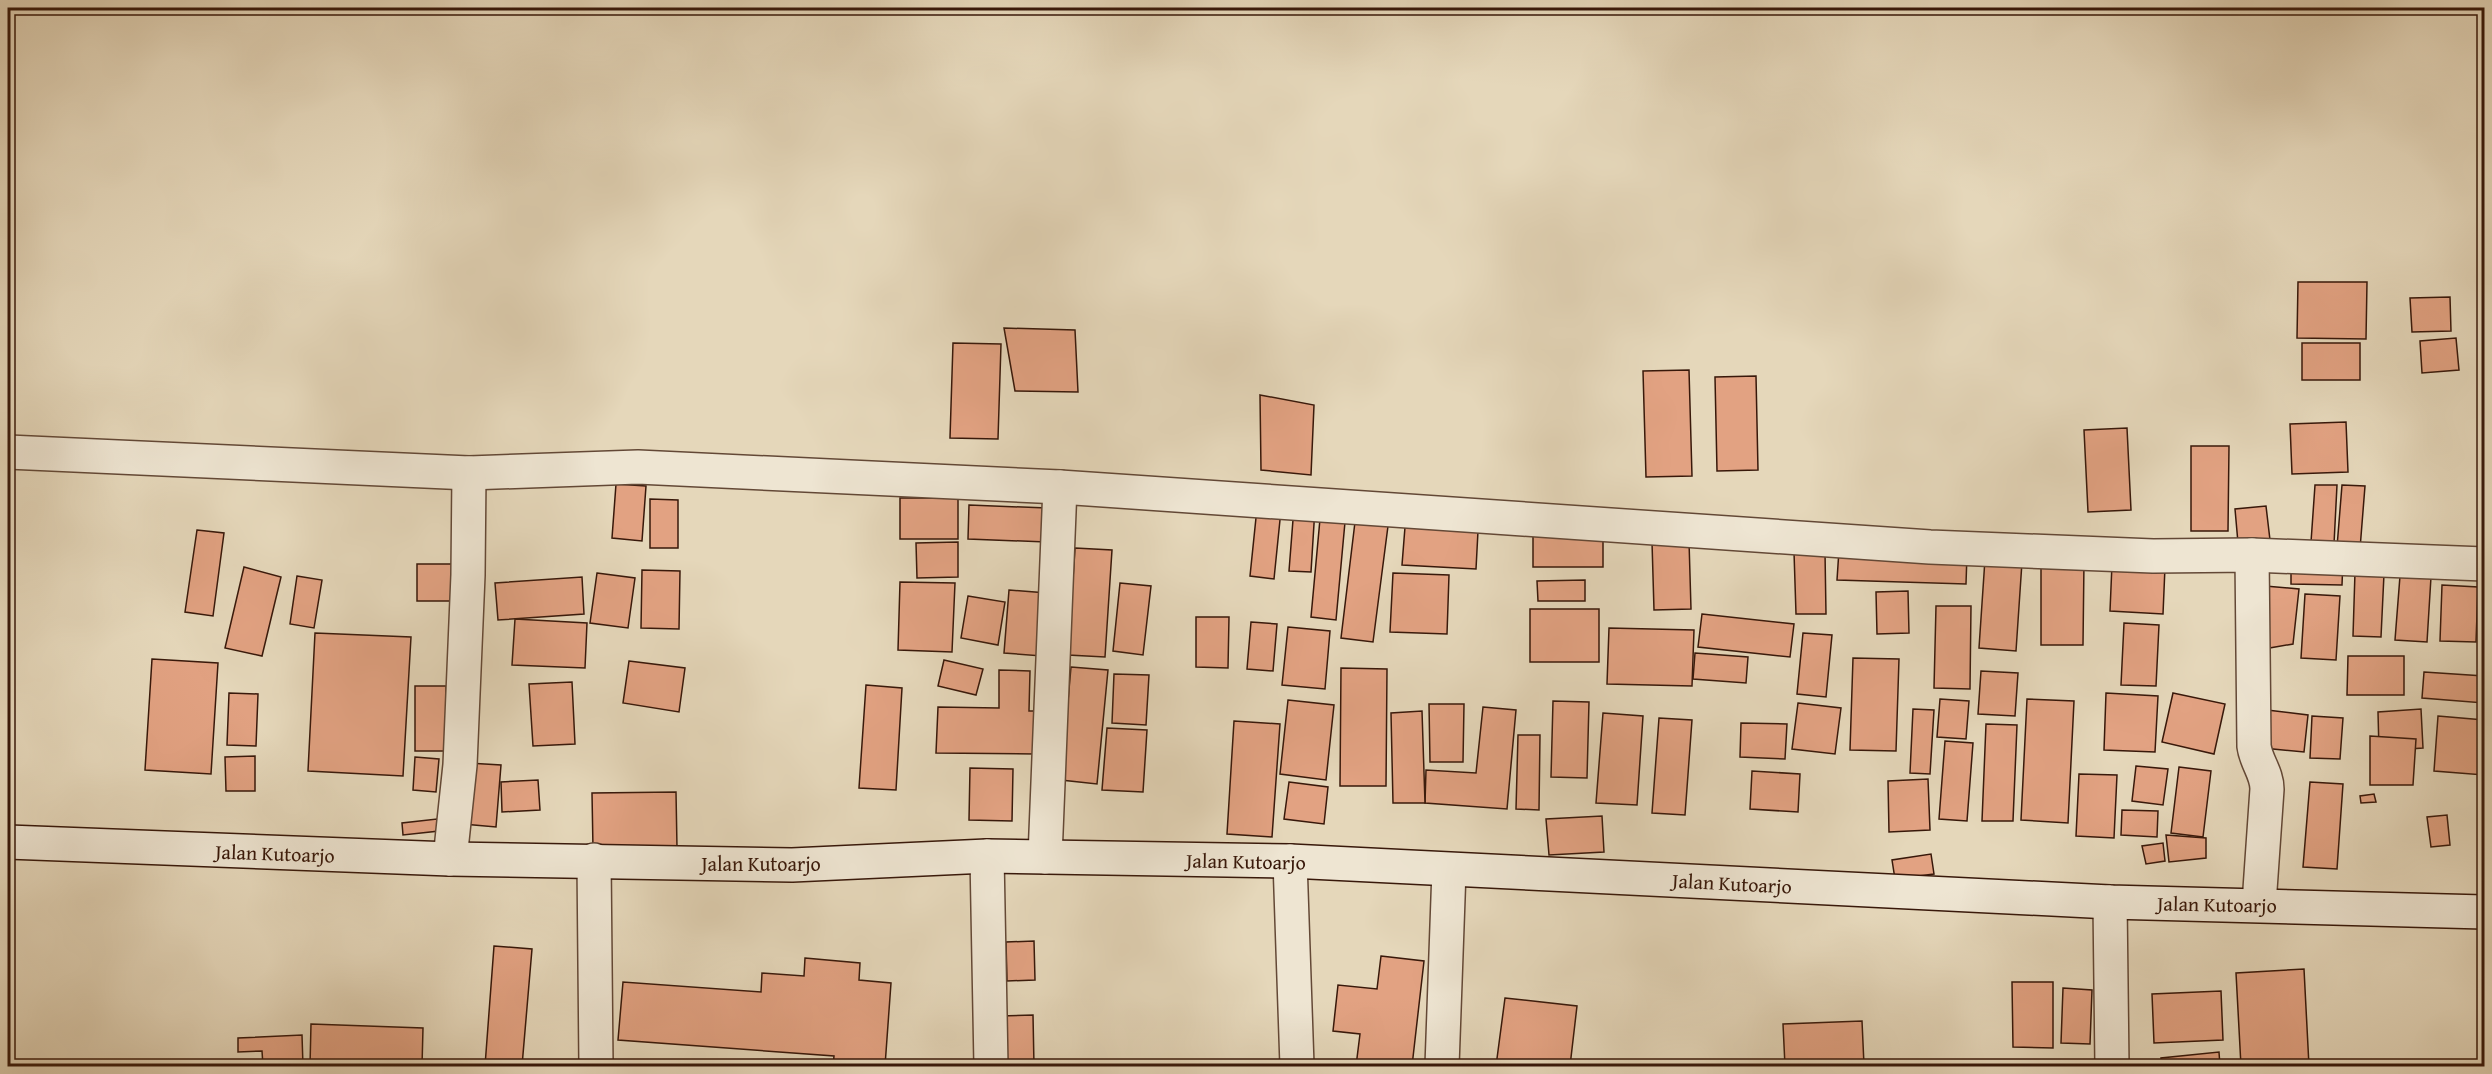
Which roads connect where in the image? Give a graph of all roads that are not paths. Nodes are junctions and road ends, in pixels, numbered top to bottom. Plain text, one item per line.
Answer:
1 (8, 452) edge
2 (469, 473) junction
3 (1060, 487) junction
4 (2252, 555) junction
5 (2484, 564) edge
6 (8, 842) edge
7 (987, 856) junction
8 (1045, 856) junction
9 (450, 859) junction
10 (594, 860) junction
11 (1290, 861) junction
12 (1449, 870) junction
13 (2110, 902) junction
14 (2259, 904) junction
15 (2484, 912) edge
16 (596, 1066) edge
17 (991, 1066) edge
18 (1297, 1066) edge
19 (1443, 1066) edge
20 (2112, 1066) edge

1 - 2 street
2 - 3 street
2 - 9 street
3 - 4 street
3 - 8 street
4 - 5 street
4 - 14 street
6 - 9 street, Jalan Kutoarjo
7 - 8 street, Jalan Kutoarjo
7 - 10 street, Jalan Kutoarjo
7 - 17 street
8 - 11 street, Jalan Kutoarjo
9 - 10 street, Jalan Kutoarjo
10 - 16 street
11 - 12 street, Jalan Kutoarjo
11 - 18 street
12 - 13 street, Jalan Kutoarjo
12 - 19 street
13 - 14 street, Jalan Kutoarjo
13 - 20 street
14 - 15 street, Jalan Kutoarjo

